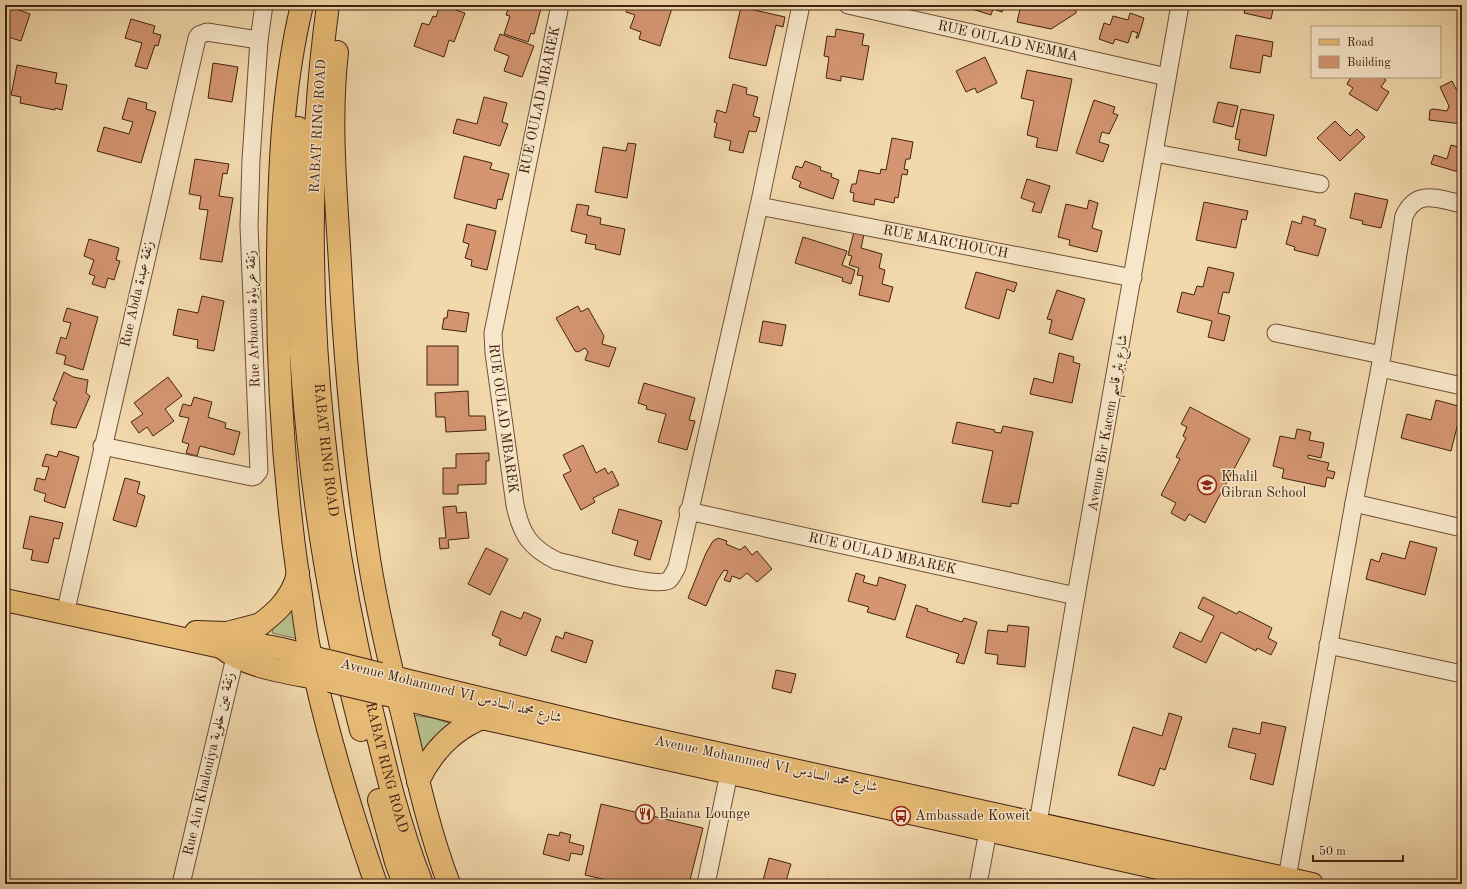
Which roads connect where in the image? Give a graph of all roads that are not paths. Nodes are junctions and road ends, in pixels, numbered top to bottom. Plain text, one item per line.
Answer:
1 (264, 5) edge
2 (303, 5) edge
3 (328, 5) edge
4 (342, 5) edge
5 (560, 5) edge
6 (801, 5) edge
7 (848, 5) edge
8 (1180, 5) edge
9 (259, 40) junction
10 (1167, 77) junction
11 (1155, 153) junction
12 (1320, 184) dead end
13 (1462, 204) edge
14 (759, 206) junction
15 (1133, 278) junction
16 (1276, 333) dead end
17 (1381, 361) junction
18 (1462, 386) edge
19 (102, 446) junction
20 (1354, 503) junction
21 (688, 511) junction
22 (1462, 528) edge
23 (298, 573) junction
24 (1076, 596) junction
25 (5, 600) edge
26 (66, 614) junction
27 (261, 624) junction
28 (148, 630) junction
29 (1328, 645) junction
30 (231, 649) junction
31 (321, 670) junction
32 (1462, 674) edge
33 (388, 685) junction
34 (482, 718) junction
35 (728, 773) junction
36 (418, 781) junction
37 (988, 831) junction
38 (1037, 833) junction
39 (1287, 878) junction
40 (180, 884) edge
41 (376, 884) edge
42 (404, 884) edge
43 (422, 884) edge
44 (449, 884) edge
45 (706, 884) edge
46 (978, 884) edge
47 (1230, 884) edge
48 (1312, 884) edge

1 - 9 street, Rue Arbaoua زنقة عرباوة
2 - 23 main road
2 - 42 main road, RABAT RING ROAD
3 - 43 main road, RABAT RING ROAD
4 - 33 main road
5 - 21 street, RUE OULAD MBAREK
6 - 14 street, RUE OULAD MBAREK
7 - 10 street, RUE OULAD NEMMA
8 - 10 street, Avenue Bir Kacem شارع بئر قاسم
9 - 19 street, Rue Abda زنقة عبدة
9 - 19 street, Rue Arbaoua زنقة عرباوة
10 - 11 street, Avenue Bir Kacem شارع بئر قاسم
11 - 12 street
11 - 15 street, Avenue Bir Kacem شارع بئر قاسم
13 - 17 street
14 - 15 street, RUE MARCHOUCH
14 - 21 street, RUE OULAD MBAREK
15 - 24 street, Avenue Bir Kacem شارع بئر قاسم
16 - 17 street
17 - 18 street
17 - 20 street
19 - 26 street, Rue Abda زنقة عبدة
20 - 22 street
20 - 29 street
21 - 24 street, RUE OULAD MBAREK
23 - 27 main road
23 - 31 main road
24 - 38 street, Avenue Bir Kacem شارع بئر قاسم
25 - 26 main road, Avenue Mohammed VI شارع محمد السادس
26 - 28 main road, Avenue Mohammed VI شارع محمد السادس
27 - 28 main road
27 - 30 main road
28 - 30 main road, Avenue Mohammed VI شارع محمد السادس
29 - 32 street
29 - 39 street
30 - 31 main road, Avenue Mohammed VI شارع محمد السادس
30 - 40 street, Rue Ain Khalouiya زنقة عين خلوية
31 - 33 main road, Avenue Mohammed VI شارع محمد السادس, bridge
31 - 41 main road
33 - 34 main road
33 - 36 main road
33 - 38 main road, Avenue Mohammed VI شارع محمد السادس
34 - 35 main road
34 - 36 main road
35 - 37 main road
35 - 45 street
36 - 44 main road
37 - 38 main road
37 - 46 street
38 - 39 main road, Avenue Mohammed VI شارع محمد السادس
38 - 47 main road
39 - 48 main road, Avenue Mohammed VI شارع محمد السادس

